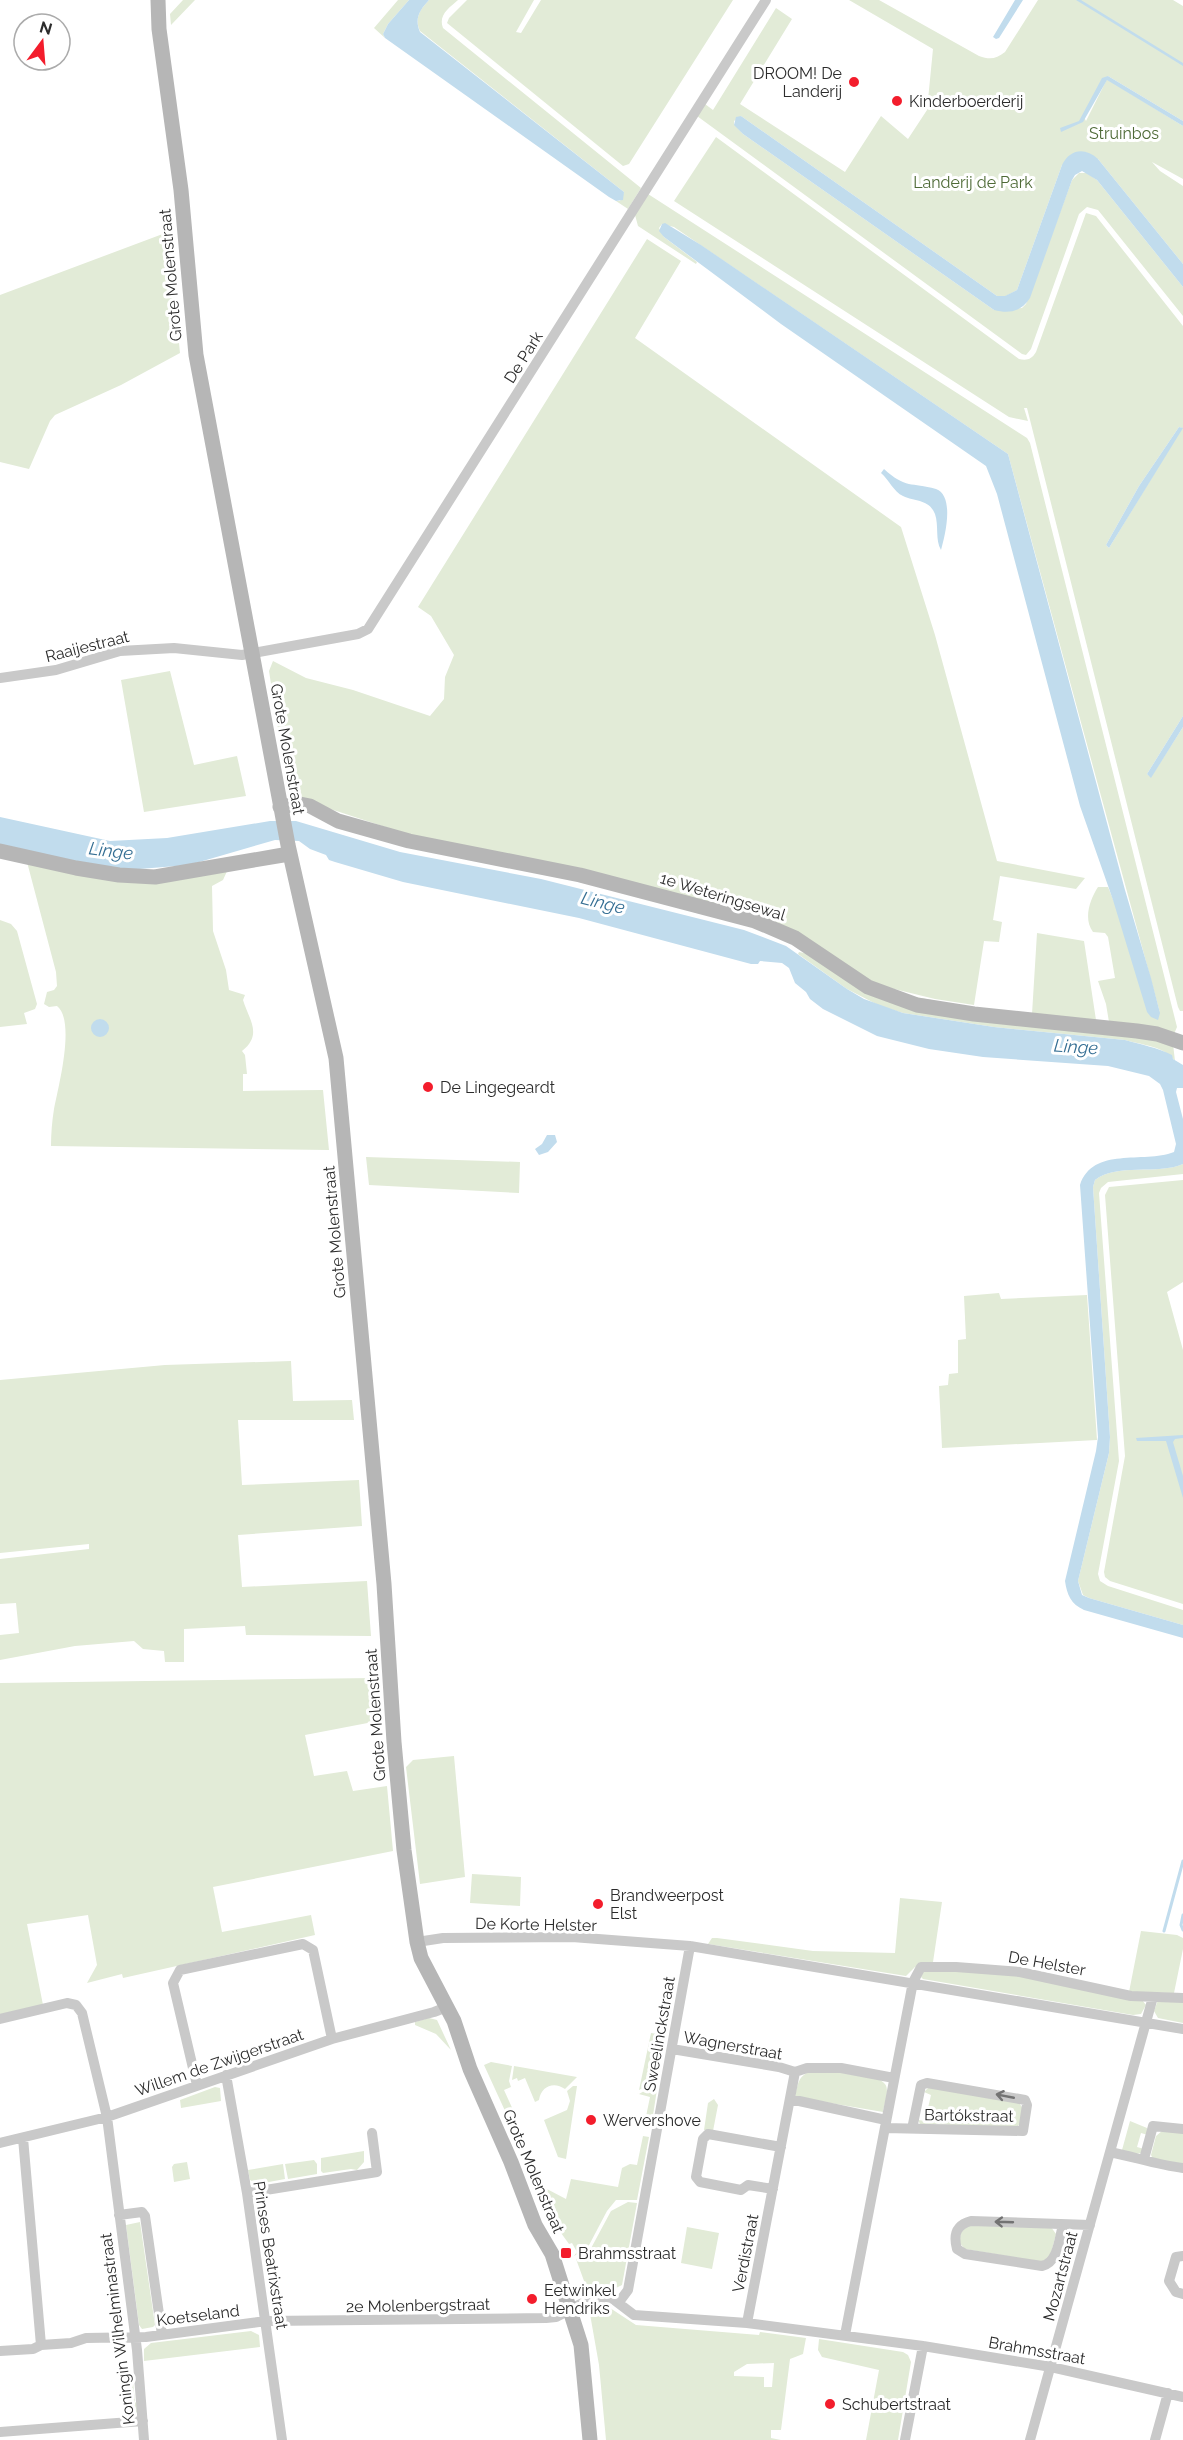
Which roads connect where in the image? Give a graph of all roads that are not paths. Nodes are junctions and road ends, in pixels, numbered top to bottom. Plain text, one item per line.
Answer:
1 (158, 0) edge
2 (766, 0) edge
3 (253, 653) junction
4 (0, 678) edge
5 (281, 812) junction
6 (288, 850) junction
7 (0, 851) edge
8 (1183, 1043) edge
9 (417, 1942) junction
10 (690, 1946) junction
11 (913, 1982) junction
12 (1153, 1997) junction
13 (1183, 1998) edge
14 (447, 2007) junction
15 (0, 2019) edge
16 (1146, 2023) junction
17 (1183, 2029) edge
18 (332, 2039) junction
19 (672, 2049) junction
20 (795, 2072) junction
21 (226, 2075) junction
22 (894, 2078) junction
23 (197, 2085) junction
24 (790, 2099) junction
25 (107, 2117) junction
26 (886, 2124) junction
27 (912, 2128) junction
28 (1183, 2129) edge
29 (372, 2133) dead end
30 (23, 2138) junction
31 (0, 2143) edge
32 (781, 2147) junction
33 (1110, 2152) junction
34 (1144, 2159) junction
35 (1183, 2168) edge
36 (773, 2189) junction
37 (247, 2193) junction
38 (119, 2215) junction
39 (1063, 2225) junction
40 (1090, 2225) junction
41 (1183, 2256) edge
42 (1183, 2294) edge
43 (619, 2302) junction
44 (569, 2310) junction
45 (266, 2321) junction
46 (747, 2323) junction
47 (162, 2335) junction
48 (845, 2335) junction
49 (135, 2337) junction
50 (41, 2345) junction
51 (923, 2346) junction
52 (0, 2351) edge
53 (1051, 2367) junction
54 (1168, 2393) junction
55 (1183, 2397) edge
56 (143, 2421) junction
57 (0, 2432) edge
58 (144, 2440) edge
59 (282, 2440) edge
60 (590, 2440) edge
61 (905, 2440) edge
62 (1030, 2440) edge
63 (1155, 2440) edge

1 - 3 street, Grote Molenstraat
2 - 3 street, De Park
3 - 4 street, Raaijestraat
3 - 5 street, Grote Molenstraat
5 - 6 street, Grote Molenstraat
5 - 8 street, 1e Weteringsewal
6 - 7 street
6 - 9 street, Grote Molenstraat
9 - 10 street, De Korte Helster
9 - 14 street, Grote Molenstraat
10 - 11 street
10 - 19 street, Sweelinckstraat
11 - 12 street, De Helster
11 - 16 street
11 - 22 street
12 - 13 street, De Helster
12 - 16 street, Mozartstraat
14 - 18 street, Willem de Zwijgerstraat
14 - 44 street, Grote Molenstraat
15 - 25 street, Koningin Wilhelminastraat
16 - 17 street
16 - 33 street, Mozartstraat
18 - 21 street, Willem de Zwijgerstraat
18 - 23 street
19 - 20 street, Wagnerstraat
19 - 43 street, Sweelinckstraat
20 - 22 street, Wagnerstraat
20 - 24 street, Verdistraat
21 - 23 street, Willem de Zwijgerstraat
21 - 37 street, Prinses Beatrixstraat
22 - 26 street
23 - 25 street, Willem de Zwijgerstraat
24 - 26 street
24 - 32 street, Verdistraat
25 - 30 street, Willem de Zwijgerstraat
25 - 38 street, Koningin Wilhelminastraat
26 - 27 street, Bartókstraat
26 - 48 street
27 -> 27 street, Bartókstraat
28 - 34 street
29 - 37 street
30 - 31 street, Willem de Zwijgerstraat
30 - 50 street
32 - 36 street, Verdistraat
32 - 36 street, Verdistraat
33 - 34 street
33 - 40 street, Mozartstraat
34 - 35 street
36 - 46 street, Verdistraat
37 - 45 street, Prinses Beatrixstraat
38 - 47 street, Koningin Wilhelminastraat
38 - 49 street, Koningin Wilhelminastraat
39 -> 39 street, Mozartstraat
39 - 40 street, Mozartstraat
40 - 53 street, Mozartstraat
41 - 42 street
43 - 44 street, Brahmsstraat
43 - 46 street, Brahmsstraat
44 - 45 street, 2e Molenbergstraat
44 - 60 street, Grote Molenstraat
45 - 47 street, Koetseland
45 - 59 street, Prinses Beatrixstraat
46 - 48 street, Brahmsstraat
47 - 49 street, Koetseland
48 - 51 street, Brahmsstraat
49 - 50 street, Koetseland
49 - 56 street, Koningin Wilhelminastraat
50 - 52 street, Koetseland
51 - 53 street, Brahmsstraat
51 - 61 street
53 - 54 street, Brahmsstraat
53 - 62 street, Mozartstraat
54 - 55 street, Brahmsstraat
54 - 63 street
56 - 57 street
56 - 58 street, Koningin Wilhelminastraat

